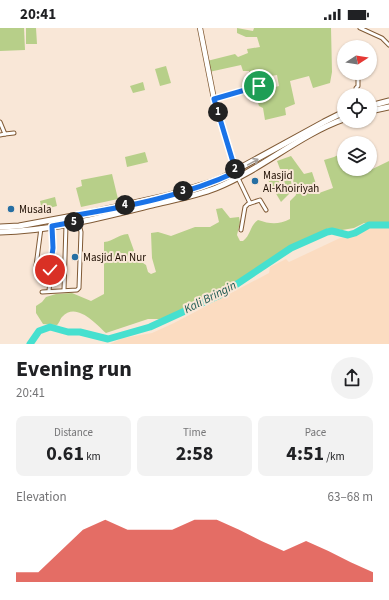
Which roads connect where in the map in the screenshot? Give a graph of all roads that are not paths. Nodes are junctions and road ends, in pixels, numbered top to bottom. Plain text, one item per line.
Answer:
1 (200, 28) edge
2 (360, 28) edge
3 (389, 45) edge
4 (264, 85) dead end
5 (214, 99) junction
6 (389, 102) edge
7 (377, 105) edge
8 (389, 107) edge
9 (377, 110) edge
10 (337, 116) edge
11 (0, 122) edge
12 (337, 122) edge
13 (14, 133) dead end
14 (5, 134) junction
15 (0, 135) edge
16 (236, 172) junction
17 (238, 178) junction
18 (250, 203) junction
19 (266, 210) dead end
20 (78, 218) junction
21 (67, 223) junction
22 (52, 226) junction
23 (0, 227) edge
24 (41, 228) junction
25 (241, 230) dead end
26 (0, 232) edge
27 (36, 266) dead end
28 (64, 290) junction
29 (49, 291) junction
30 (42, 292) dead end

1 - 5 street
2 - 3 street
4 - 5 street
5 - 16 street
6 - 7 main road
8 - 9 main road
16 -> 10 main road
11 - 14 street
12 - 17 main road
13 - 14 street
14 - 15 street
16 - 17 street
16 - 20 main road
17 - 18 street
17 - 20 main road
18 - 19 street
18 - 25 street
20 - 21 main road
20 - 23 main road
20 - 28 street
21 - 22 main road
21 - 28 street
22 - 24 main road
22 - 29 street
24 - 26 main road
24 - 27 street
28 - 29 street
29 - 30 street

